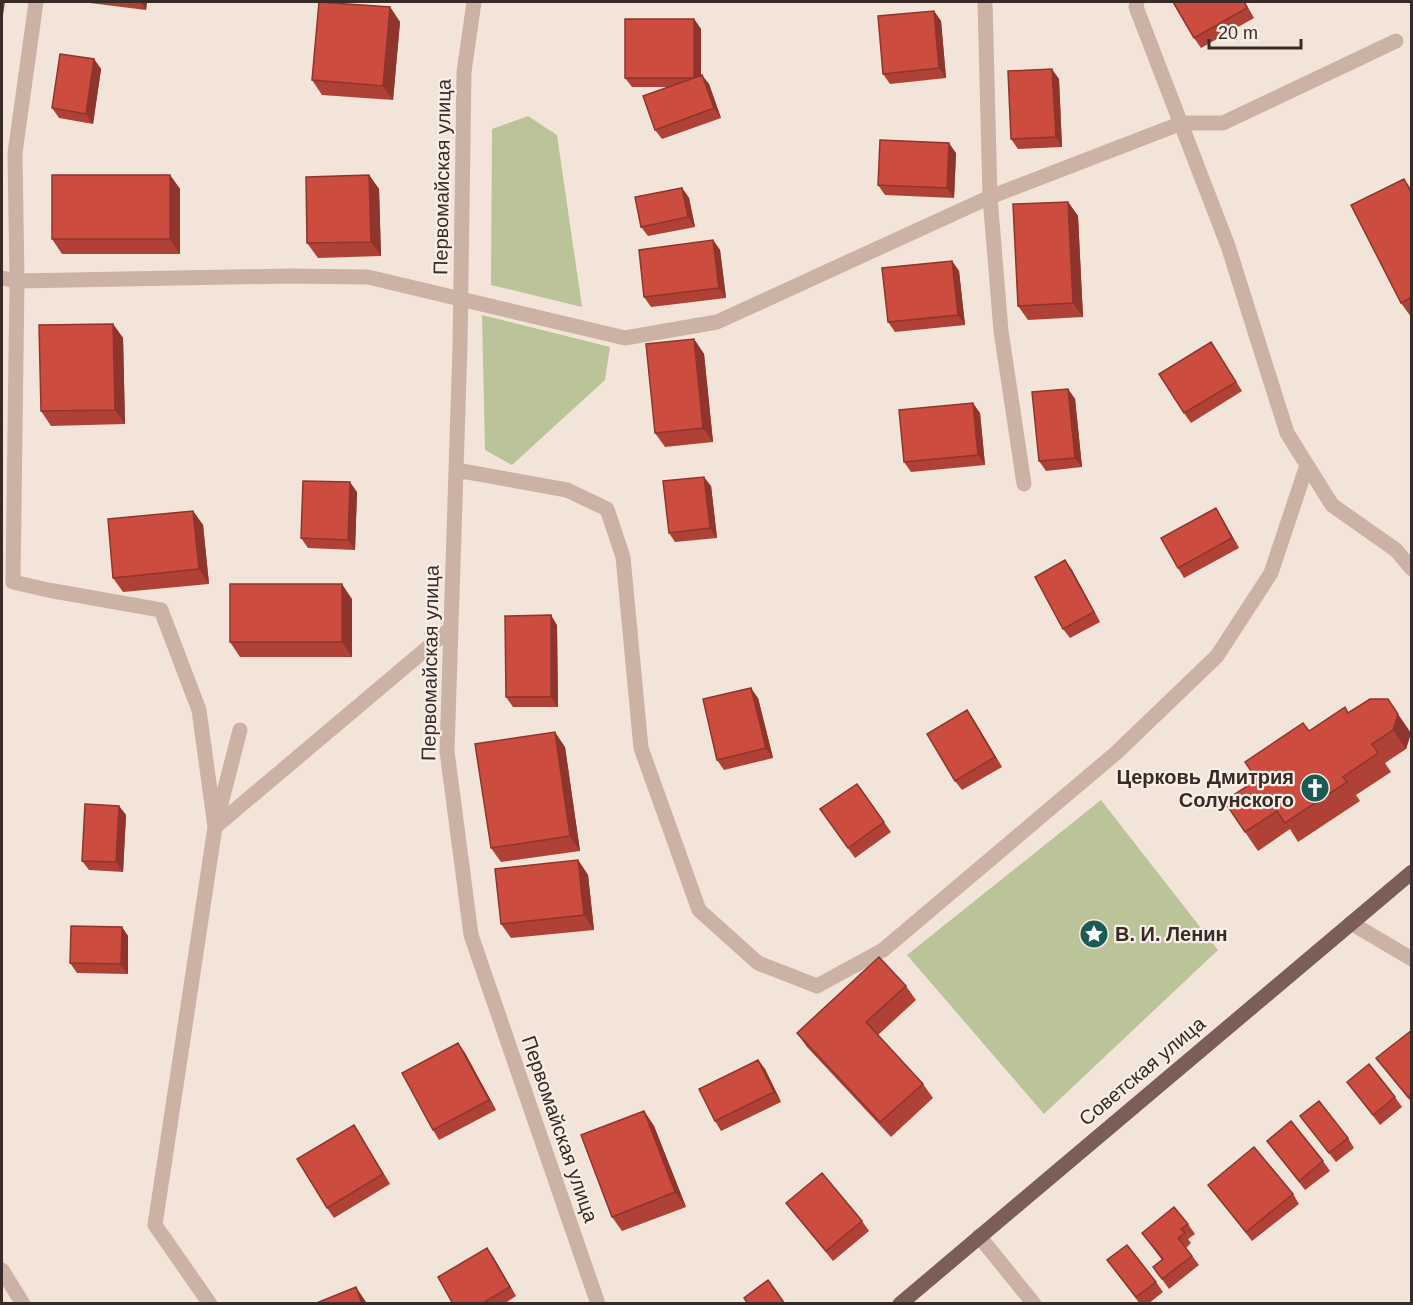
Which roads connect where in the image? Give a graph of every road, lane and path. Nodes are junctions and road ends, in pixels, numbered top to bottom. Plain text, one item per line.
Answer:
1 (36, 2) edge
2 (474, 2) edge
3 (985, 2) edge
4 (1137, 2) edge
5 (1396, 41) dead end
6 (1182, 123) junction
7 (990, 197) junction
8 (2, 278) edge
9 (17, 281) junction
10 (461, 299) junction
11 (1307, 465) junction
12 (456, 470) junction
13 (1024, 484) dead end
14 (1412, 570) edge
15 (451, 628) junction
16 (240, 730) dead end
17 (216, 827) junction
18 (1412, 872) edge
19 (1351, 922) junction
20 (1412, 959) edge
21 (980, 1236) junction
22 (2, 1270) edge
23 (205, 1303) edge
24 (23, 1304) edge
25 (598, 1304) edge
26 (900, 1304) edge
27 (1034, 1304) edge

1 - 9 street
2 - 10 street, Первомайская улица
3 - 7 street
4 - 6 street
5 - 6 street
6 - 7 street
6 - 11 street
7 - 10 street
7 - 13 street
8 - 9 street
9 - 10 street
9 - 17 street
10 - 12 street, Первомайская улица
11 - 12 street
11 - 14 street
12 - 15 street, Первомайская улица
15 - 17 street
15 - 25 street, Первомайская улица
16 - 17 street
17 - 23 street
18 - 19 main road, Советская улица
19 - 20 street
19 - 21 main road, Советская улица
21 - 26 main road, Советская улица
21 - 27 street
22 - 24 street

